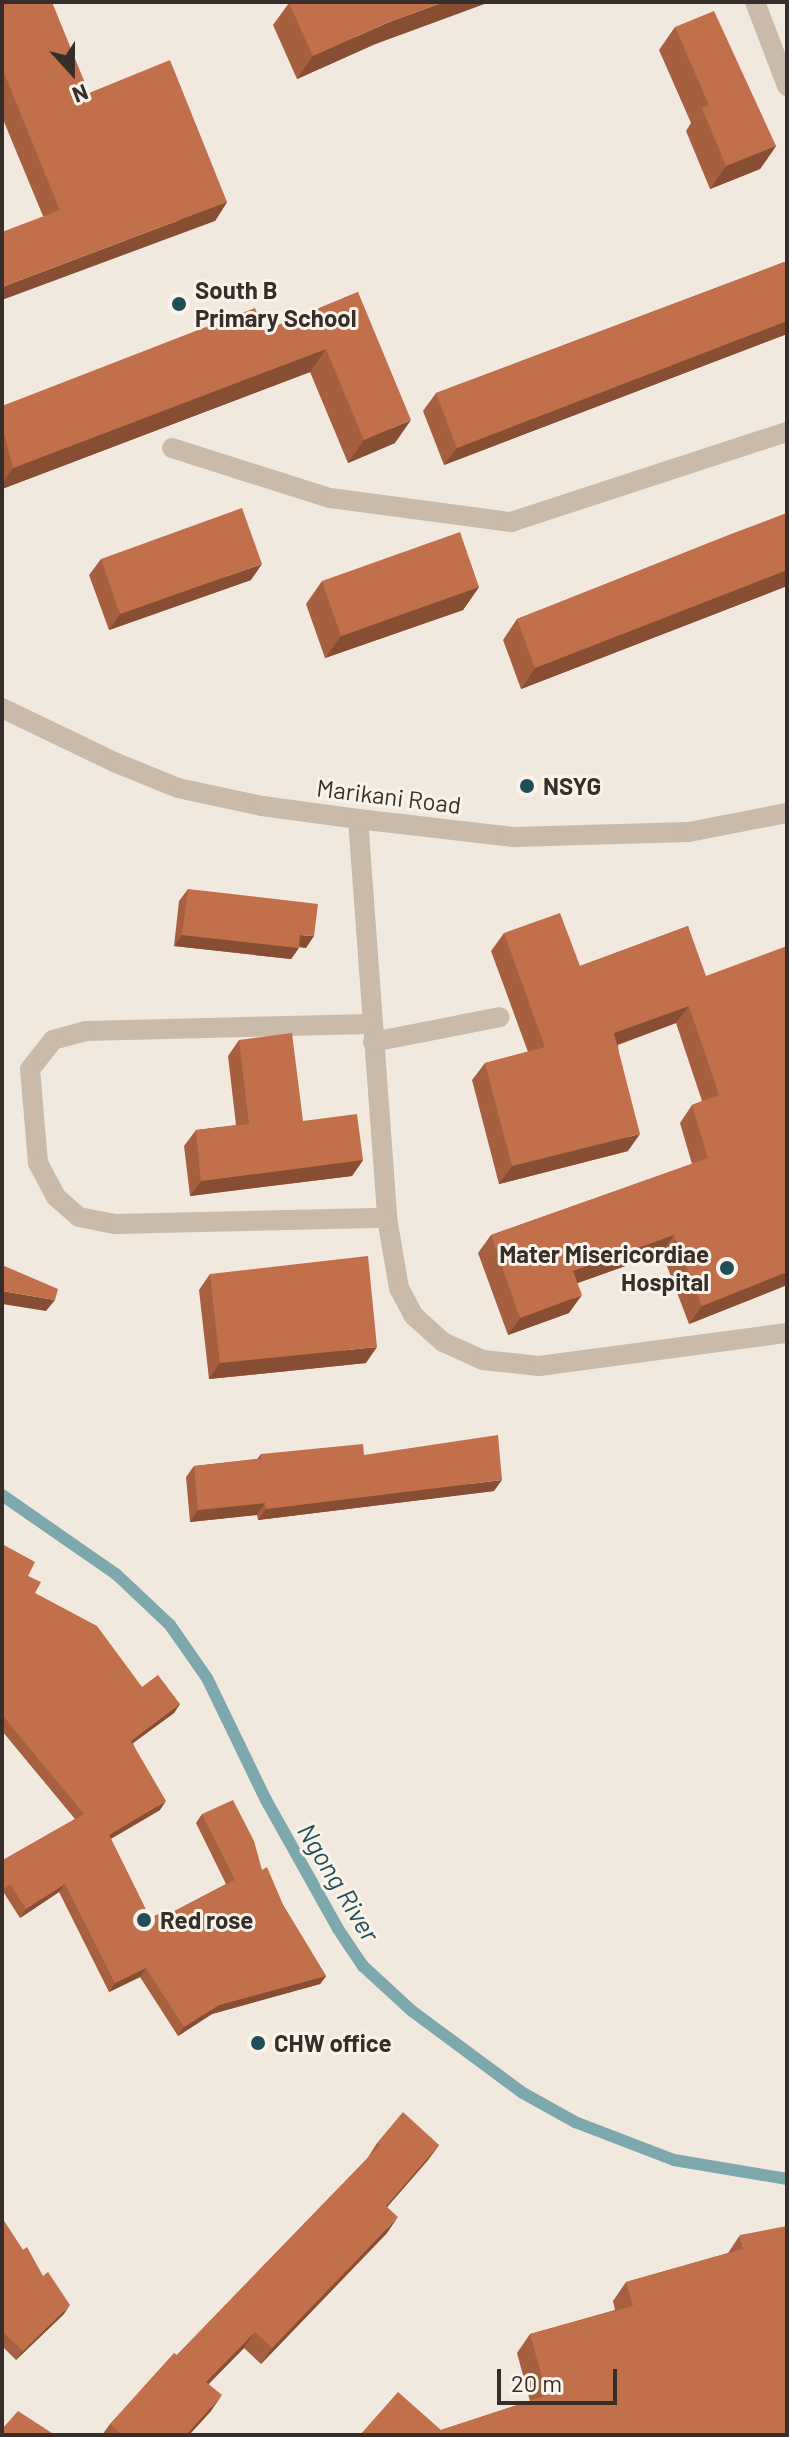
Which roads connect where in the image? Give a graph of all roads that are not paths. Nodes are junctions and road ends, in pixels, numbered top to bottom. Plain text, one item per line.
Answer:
1 (755, 2) edge
2 (787, 86) edge
3 (787, 432) edge
4 (172, 448) dead end
5 (2, 708) edge
6 (787, 813) edge
7 (358, 819) junction
8 (500, 1017) dead end
9 (372, 1033) junction
10 (387, 1218) junction
11 (786, 1336) edge

1 - 2 street
3 - 4 street
5 - 7 street, Marikani Road
6 - 7 street, Marikani Road
7 - 9 street
8 - 9 street
9 - 10 street
9 - 10 street
10 - 11 street

